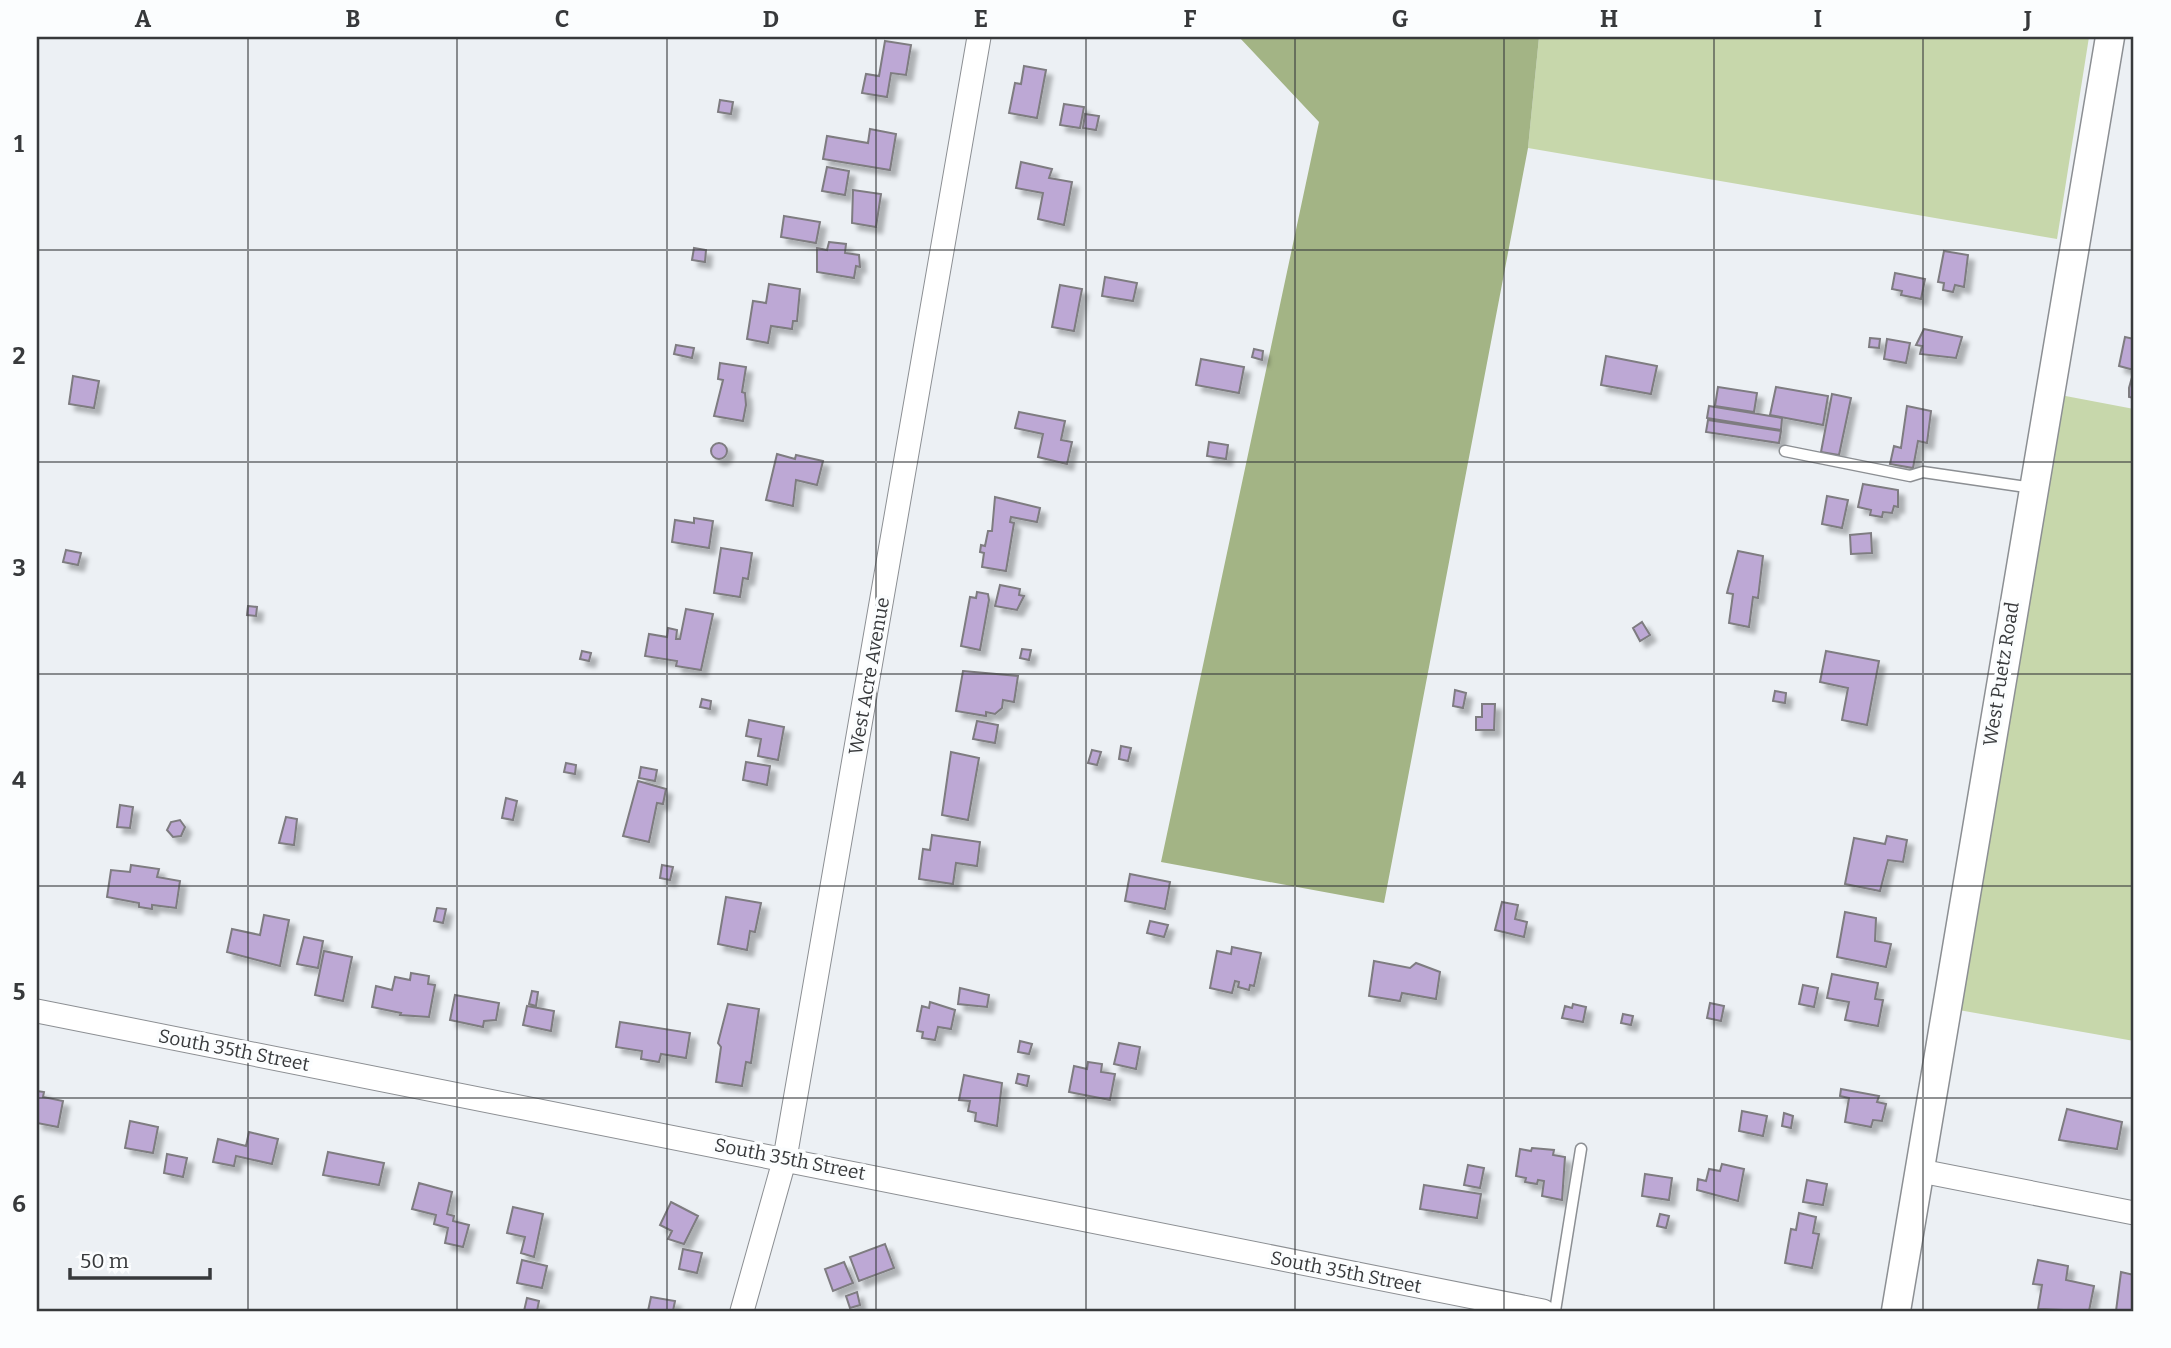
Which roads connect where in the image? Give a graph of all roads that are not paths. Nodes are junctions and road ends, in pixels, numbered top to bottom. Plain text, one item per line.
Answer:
1 (979, 37) edge
2 (2110, 37) edge
3 (1785, 451) dead end
4 (2033, 488) junction
5 (37, 1011) edge
6 (1581, 1149) dead end
7 (785, 1158) junction
8 (1921, 1171) junction
9 (2134, 1213) edge
10 (742, 1311) edge
11 (1543, 1311) edge
12 (1555, 1311) edge
13 (1896, 1311) edge

1 - 7 street, West Acre Avenue
2 - 4 street, West Puetz Road
3 - 4 lane
4 - 8 street, West Puetz Road
5 - 7 street, South 35th Street
6 - 12 lane
7 - 10 street, West Acre Avenue
7 - 11 street, South 35th Street
8 - 9 street
8 - 13 street, West Puetz Road

